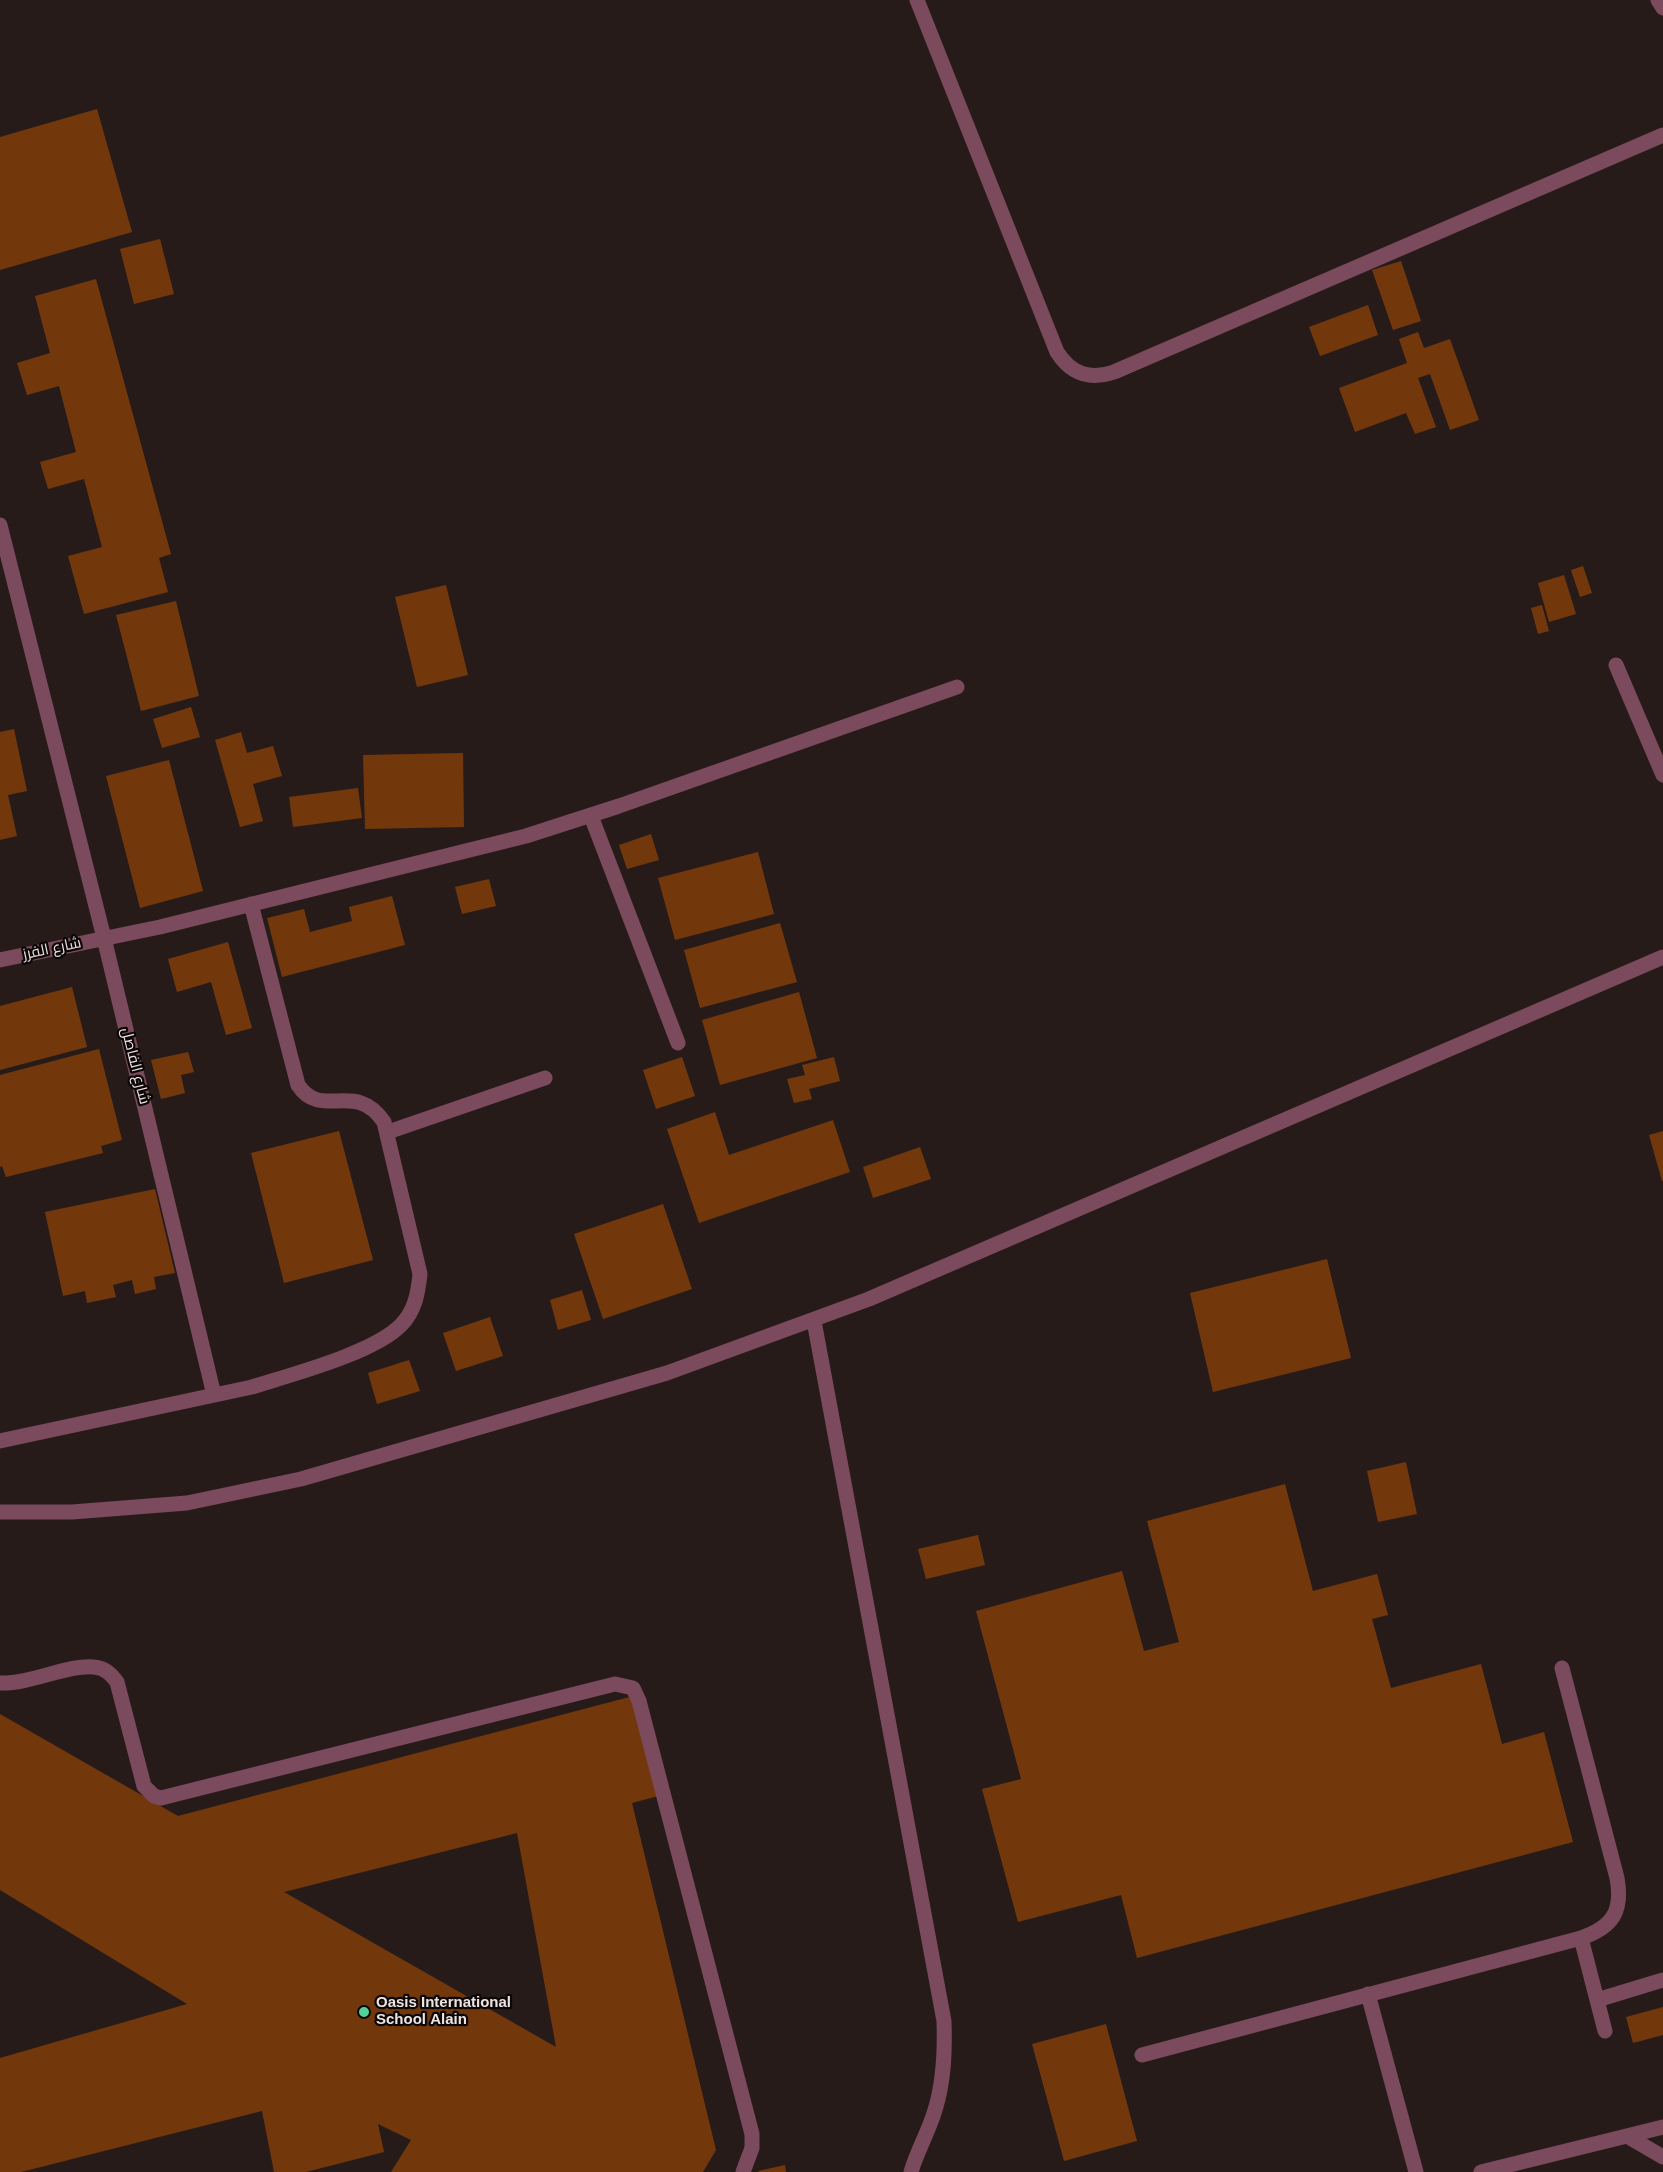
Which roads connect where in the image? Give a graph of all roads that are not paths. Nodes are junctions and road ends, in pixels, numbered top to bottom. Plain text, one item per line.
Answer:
1 (917, 0) edge
2 (1658, 0) edge
3 (1663, 8) edge
4 (1663, 135) edge
5 (0, 525) edge
6 (1616, 665) dead end
7 (957, 687) dead end
8 (1663, 775) edge
9 (591, 816) junction
10 (251, 904) junction
11 (104, 938) junction
12 (1663, 957) edge
13 (0, 960) edge
14 (678, 1043) dead end
15 (545, 1078) dead end
16 (388, 1132) junction
17 (814, 1321) junction
18 (214, 1395) junction
19 (0, 1441) edge
20 (0, 1512) edge
21 (1562, 1668) dead end
22 (0, 1683) edge
23 (1581, 1938) junction
24 (1663, 1980) edge
25 (1368, 1994) junction
26 (1597, 2000) junction
27 (1605, 2031) dead end
28 (1142, 2055) dead end
29 (1663, 2127) edge
30 (1627, 2136) junction
31 (1663, 2157) edge
32 (743, 2172) edge
33 (911, 2172) edge
34 (1416, 2172) edge
35 (1480, 2172) edge

1 - 4 street
2 - 3 street
5 - 11 street, شارع الفاصل
6 - 8 street
7 - 9 street, شارع الفرز
9 - 10 street, شارع الفرز
9 - 14 street
10 - 11 street, شارع الفرز
10 - 16 street
11 - 13 street, شارع الفرز
11 - 18 street, شارع الفاصل
12 - 17 street
15 - 16 street
16 - 18 street
17 - 20 street
17 - 33 street
18 - 19 street
21 - 23 street
22 - 32 street
23 - 25 street
23 - 26 street
24 - 26 street
25 - 28 street
25 - 34 street
26 - 27 street
29 - 30 street
30 - 31 street
30 - 35 street

